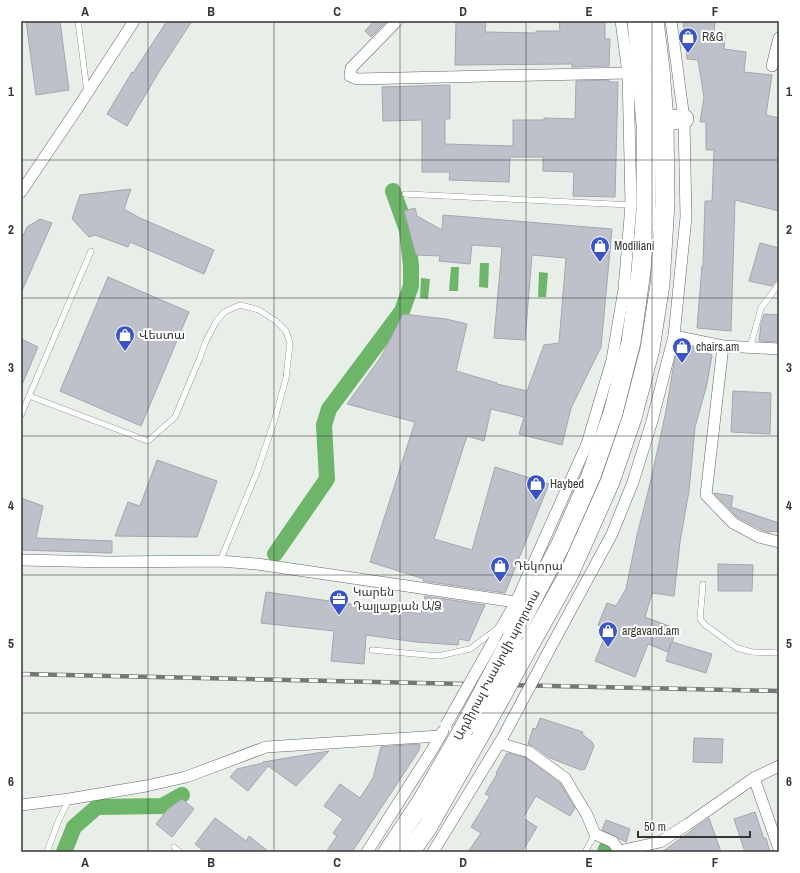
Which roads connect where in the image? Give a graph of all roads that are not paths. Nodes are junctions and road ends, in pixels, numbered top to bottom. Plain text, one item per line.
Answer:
1 (78, 21) edge
2 (134, 21) edge
3 (396, 21) edge
4 (621, 21) edge
5 (637, 21) edge
6 (654, 21) edge
7 (670, 21) edge
8 (779, 38) edge
9 (772, 66) dead end
10 (628, 73) junction
11 (87, 94) junction
12 (684, 119) junction
13 (664, 120) junction
14 (21, 192) edge
15 (405, 194) dead end
16 (631, 205) junction
17 (92, 251) dead end
18 (779, 284) edge
19 (674, 336) junction
20 (723, 346) junction
21 (750, 348) junction
22 (779, 349) edge
23 (29, 396) junction
24 (21, 415) edge
25 (779, 542) edge
26 (21, 560) edge
27 (220, 561) junction
28 (703, 584) dead end
29 (516, 602) junction
30 (503, 635) junction
31 (372, 650) dead end
32 (779, 652) edge
33 (454, 728) junction
34 (440, 736) junction
35 (501, 740) junction
36 (779, 766) edge
37 (754, 778) junction
38 (69, 799) junction
39 (21, 805) edge
40 (595, 834) junction
41 (174, 847) dead end
42 (660, 847) edge
43 (779, 849) edge
44 (47, 852) edge
45 (180, 852) edge
46 (367, 852) edge
47 (388, 852) edge
48 (410, 852) edge
49 (433, 852) edge
50 (585, 852) edge
51 (619, 852) edge

1 - 11 lane
2 - 11 street
3 - 10 street
4 - 10 street
5 - 30 highway, Ադմիրալ Իսակովի պողոտա
6 - 13 highway, Ադմիրալ Իսակովի պողոտա
7 - 12 street
8 - 9 street
10 - 16 street
11 - 14 street
12 - 13 highway
12 - 19 street
13 - 48 highway, Ադմիրալ Իսակովի պողոտա, bridge
15 - 16 lane
16 - 29 street
17 - 23 lane
18 - 21 lane
19 - 20 street
19 - 35 street, bridge
20 - 21 street
20 - 25 street
21 - 22 street
23 - 24 lane
23 - 27 lane
26 - 27 street
27 - 29 street
28 - 32 lane
29 - 30 street
30 - 31 lane
30 - 33 highway, Ադմիրալ Իսակովի պողոտա, bridge
33 - 34 street
33 - 47 highway, Ադմիրալ Իսակովի պողոտա
34 - 38 street
34 - 46 street
35 - 40 street
35 - 49 street
36 - 37 street
37 - 42 street
37 - 43 street
38 - 39 street
38 - 44 lane
40 - 50 lane
40 - 51 street
41 - 45 lane
42 - 51 street

